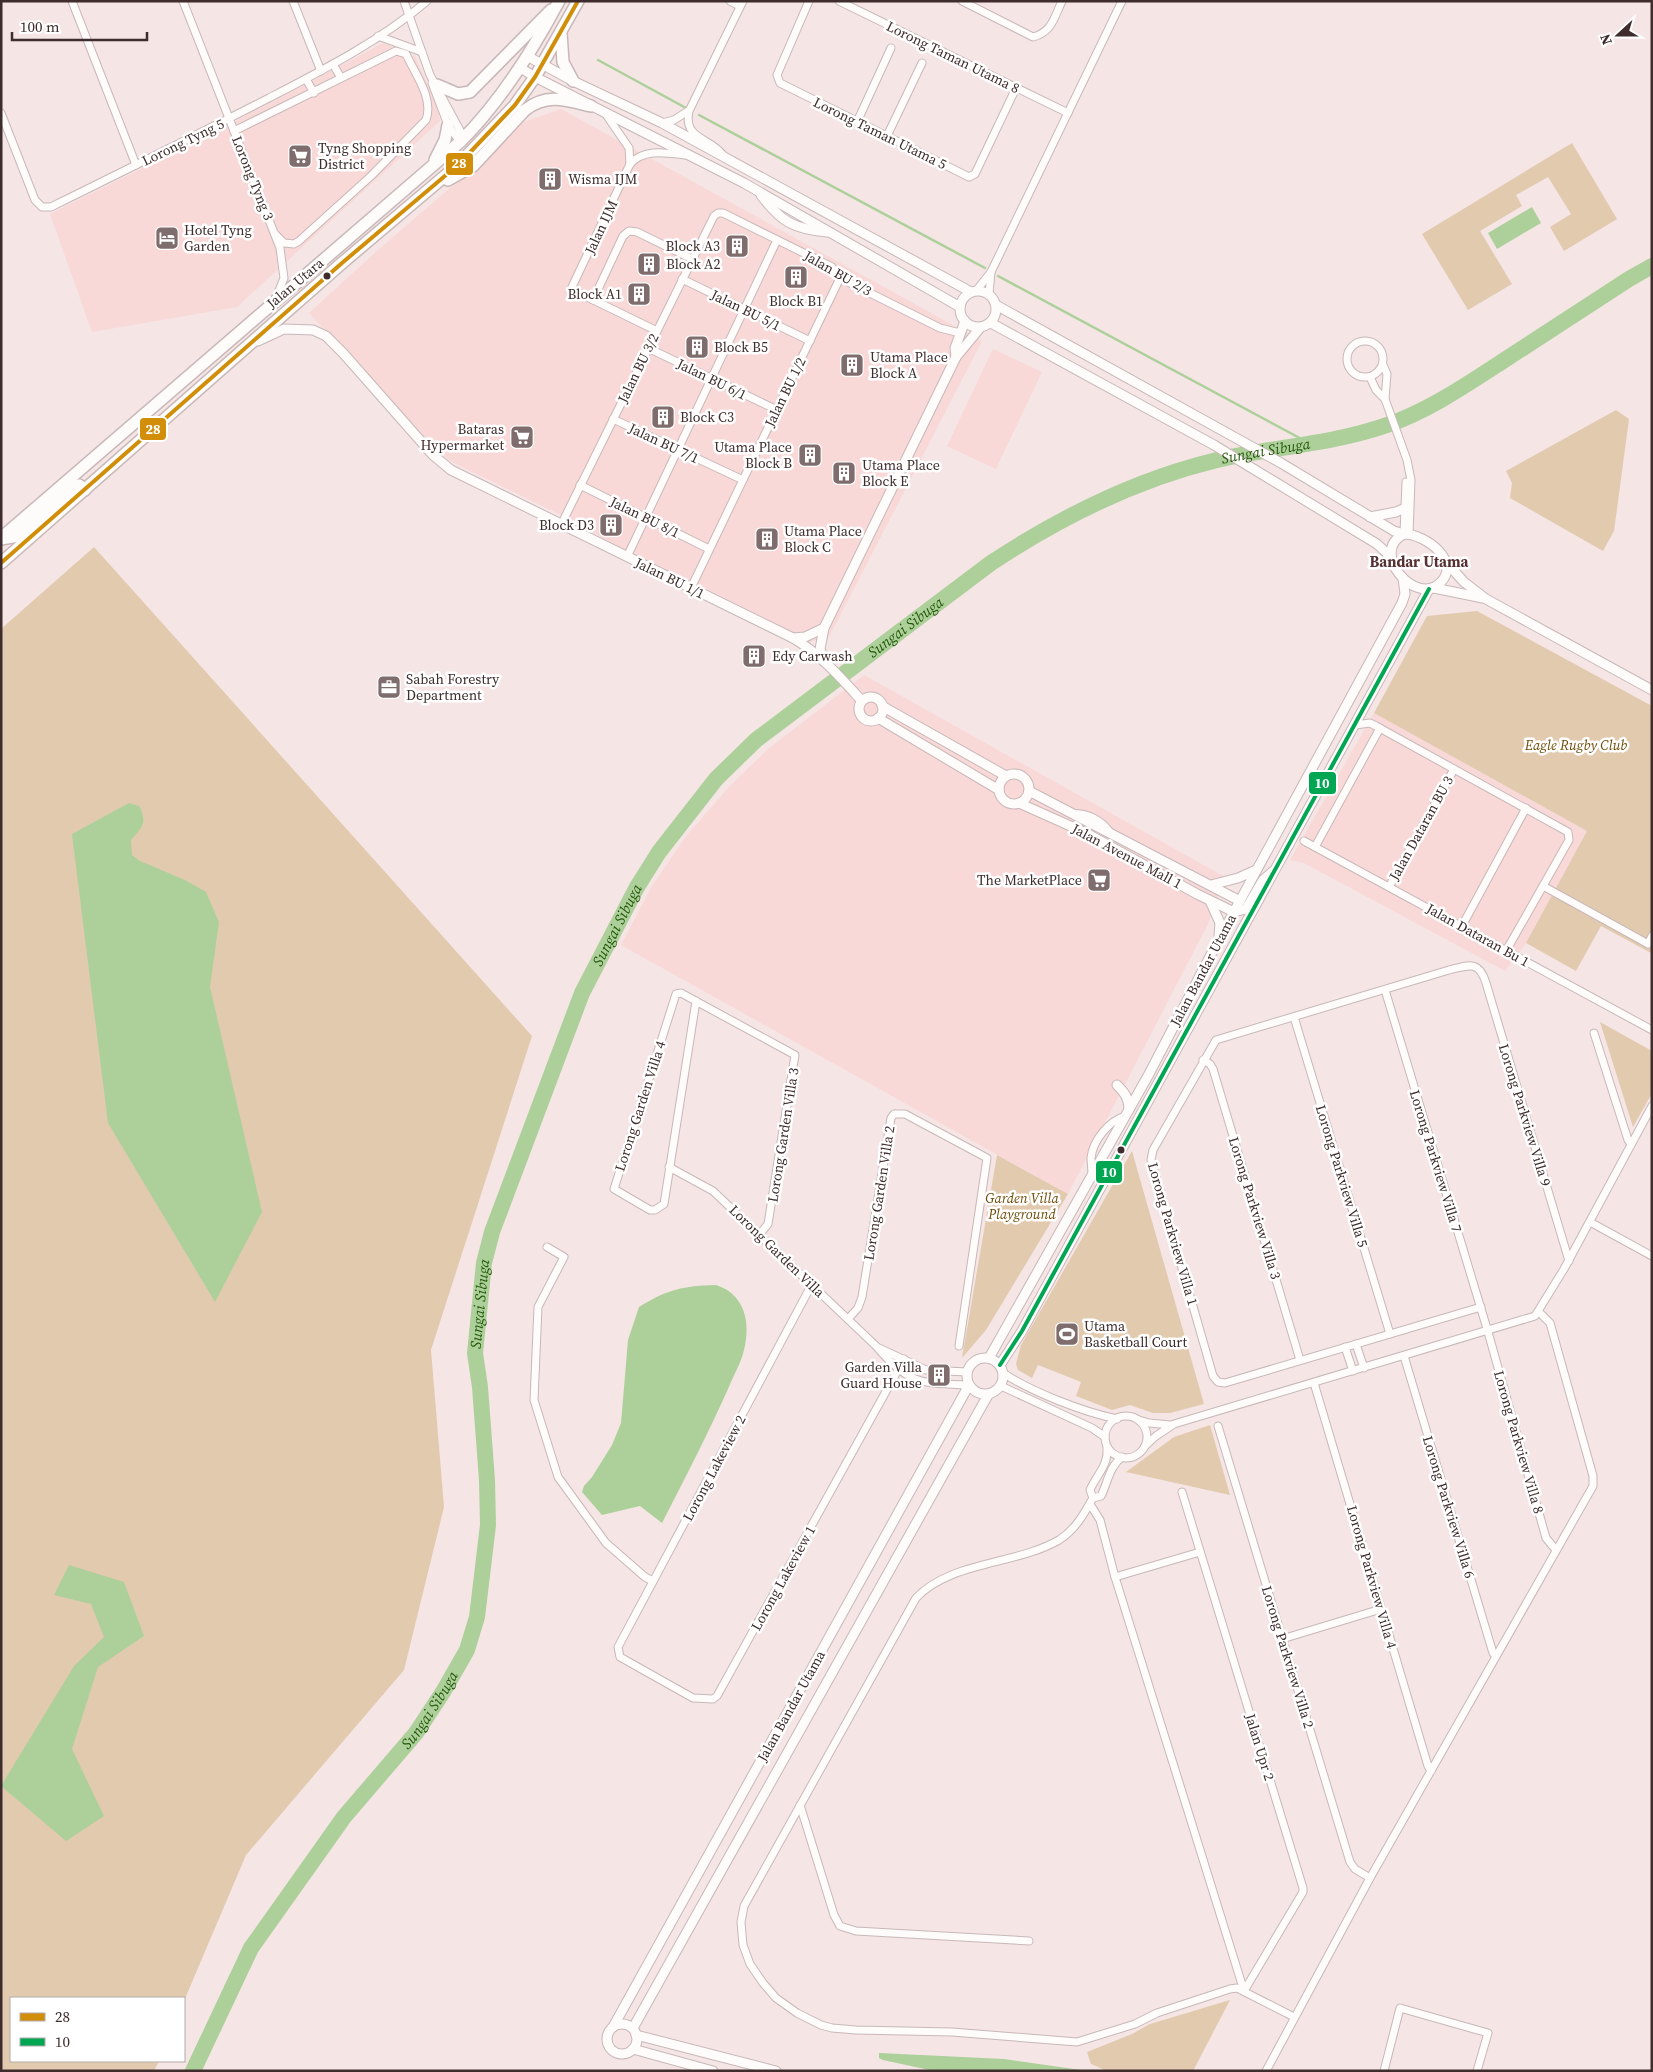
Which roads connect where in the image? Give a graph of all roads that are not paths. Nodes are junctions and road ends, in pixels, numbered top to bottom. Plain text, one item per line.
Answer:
1 (72, 1) edge
2 (183, 1) edge
3 (293, 1) edge
4 (404, 1) edge
5 (427, 1) edge
6 (578, 1) edge
7 (730, 1) edge
8 (809, 1) edge
9 (839, 1) edge
10 (962, 1) edge
11 (1062, 1) edge
12 (1122, 1) edge
13 (558, 3) edge
14 (970, 3) edge
15 (741, 4) edge
16 (410, 16) junction
17 (561, 33) junction
18 (378, 36) junction
19 (890, 48) dead end
20 (422, 52) junction
21 (527, 56) junction
22 (922, 63) dead end
23 (333, 64) junction
24 (542, 65) junction
25 (519, 67) junction
26 (321, 71) junction
27 (430, 75) junction
28 (535, 77) junction
29 (341, 78) junction
30 (306, 79) junction
31 (573, 81) junction
32 (437, 85) junction
33 (1016, 88) junction
34 (314, 93) junction
35 (515, 105) junction
36 (591, 106) junction
37 (688, 111) junction
38 (1, 113) edge
39 (605, 113) junction
40 (1068, 113) junction
41 (229, 119) junction
42 (857, 122) junction
43 (662, 123) junction
44 (448, 125) junction
45 (234, 131) junction
46 (887, 136) junction
47 (463, 142) junction
48 (687, 155) junction
49 (724, 157) junction
50 (459, 164) junction
51 (630, 164) junction
52 (136, 165) junction
53 (430, 168) junction
54 (436, 186) junction
55 (718, 213) joint
56 (275, 234) junction
57 (777, 240) junction
58 (692, 259) junction
59 (992, 272) junction
60 (840, 278) junction
61 (682, 279) junction
62 (974, 291) junction
63 (989, 294) junction
64 (275, 300) junction
65 (592, 300) junction
66 (996, 304) junction
67 (960, 307) junction
68 (744, 309) junction
69 (964, 322) junction
70 (991, 323) junction
71 (980, 328) junction
72 (657, 331) junction
73 (960, 333) junction
74 (810, 341) junction
75 (251, 345) junction
76 (648, 348) junction
77 (956, 357) junction
78 (1383, 365) junction
79 (1370, 377) junction
80 (711, 379) junction
81 (1386, 403) junction
82 (776, 410) junction
83 (613, 419) junction
84 (678, 449) junction
85 (1408, 469) junction
86 (743, 480) junction
87 (580, 485) junction
88 (85, 490) junction
89 (1405, 508) junction
90 (646, 517) junction
91 (1370, 517) junction
92 (561, 525) junction
93 (1406, 534) junction
94 (1, 538) edge
95 (710, 549) junction
96 (1390, 556) junction
97 (627, 557) junction
98 (1446, 562) junction
99 (1, 563) edge
100 (1404, 578) junction
101 (691, 588) junction
102 (1431, 589) junction
103 (1486, 599) junction
104 (820, 631) junction
105 (792, 638) junction
106 (816, 654) junction
107 (825, 661) junction
108 (1652, 690) edge
109 (862, 701) junction
110 (882, 706) junction
111 (878, 718) junction
112 (1355, 725) junction
113 (1380, 728) junction
114 (1454, 769) junction
115 (1006, 776) junction
116 (999, 790) junction
117 (1029, 791) junction
118 (1019, 803) junction
119 (1526, 808) junction
120 (1301, 824) junction
121 (1304, 841) junction
122 (1288, 846) junction
123 (1315, 847) junction
124 (1276, 868) junction
125 (1256, 870) junction
126 (1211, 885) junction
127 (1543, 886) junction
128 (1389, 887) junction
129 (1210, 900) junction
130 (1240, 901) junction
131 (1237, 912) junction
132 (1462, 926) junction
133 (1652, 936) edge
134 (1217, 943) junction
135 (1506, 950) junction
136 (1226, 960) junction
137 (1479, 969) joint
138 (1385, 990) junction
139 (696, 1001) junction
140 (1294, 1018) junction
141 (1652, 1030) edge
142 (1594, 1033) dead end
143 (1203, 1060) junction
144 (1160, 1081) junction
145 (1116, 1085) dead end
146 (1140, 1089) junction
147 (1652, 1106) edge
148 (1127, 1112) junction
149 (1631, 1144) junction
150 (669, 1167) junction
151 (1590, 1222) junction
152 (760, 1235) junction
153 (547, 1248) dead end
154 (1652, 1256) edge
155 (1569, 1261) junction
156 (812, 1284) junction
157 (1481, 1307) junction
158 (1539, 1312) junction
159 (848, 1319) junction
160 (1488, 1332) junction
161 (1390, 1334) junction
162 (1356, 1344) junction
163 (876, 1346) junction
164 (959, 1346) dead end
165 (1345, 1347) junction
166 (1404, 1356) junction
167 (989, 1358) junction
168 (904, 1359) junction
169 (1300, 1360) junction
170 (1364, 1368) junction
171 (896, 1369) junction
172 (1001, 1369) junction
173 (1353, 1371) junction
174 (967, 1372) junction
175 (1314, 1383) junction
176 (969, 1385) junction
177 (1000, 1386) junction
178 (988, 1395) junction
179 (1117, 1419) junction
180 (1136, 1419) junction
181 (1170, 1425) junction
182 (1218, 1426) dead end
183 (1105, 1437) junction
184 (1107, 1446) junction
185 (1145, 1446) junction
186 (1122, 1458) junction
187 (1101, 1471) junction
188 (1109, 1474) junction
189 (1182, 1492) dead end
190 (1091, 1501) junction
191 (1556, 1550) junction
192 (1200, 1552) junction
193 (1115, 1577) junction
194 (653, 1581) junction
195 (1381, 1609) junction
196 (1282, 1639) junction
197 (618, 1652) joint
198 (1496, 1656) junction
199 (1431, 1771) junction
200 (800, 1805) junction
201 (1370, 1878) junction
202 (1029, 1941) dead end
203 (1244, 1991) junction
204 (1294, 2017) junction
205 (613, 2026) junction
206 (634, 2032) junction
207 (632, 2049) junction
208 (713, 2071) edge
209 (776, 2071) edge
210 (1266, 2071) edge
211 (1384, 2071) edge
212 (1478, 2071) edge

1 - 52 street
2 - 41 street, Lorong Tyng 3
3 - 26 street
4 - 16 street
5 - 16 street, Lorong Tyng 5
6 - 17 highway, Jalan Utara
7 - 15 street
8 - 42 street, Lorong Taman Utama 5
9 - 33 street, Lorong Taman Utama 8
10 - 14 street
11 - 14 street
12 - 40 street
13 - 21 highway, Jalan Utara
13 - 32 highway
15 - 37 street
16 - 18 street, Lorong Tyng 5
16 - 20 street
17 - 24 highway, Jalan Utara
17 - 31 highway
18 - 20 street
18 - 23 street, Lorong Tyng 5
19 - 42 street
20 - 27 street
21 - 24 street
21 - 25 highway, Jalan Utara
22 - 46 street
23 - 26 street, Lorong Tyng 5
23 - 29 street
24 - 28 highway, Jalan Utara
24 - 31 street
25 - 28 street
25 - 47 highway, Jalan Utara
26 - 30 street, Lorong Tyng 5
27 - 32 street
27 - 44 street
28 - 35 highway, Jalan Utara
28 - 36 street
29 - 34 street
29 - 56 street
30 - 34 street
30 - 41 street, Lorong Tyng 5
31 - 43 street
32 - 47 street
33 - 40 street, Lorong Taman Utama 8
33 - 46 street, Lorong Taman Utama 5
34 - 45 street
35 - 47 highway
35 - 50 highway, Jalan Utara
36 - 39 street
36 - 54 highway
37 - 43 street
37 - 49 street
38 - 52 street, Lorong Tyng 5
39 - 48 street
39 - 51 street
40 - 59 street
41 - 45 street, Lorong Tyng 3
41 - 52 street, Lorong Tyng 5
42 - 46 street, Lorong Taman Utama 5
43 - 49 street
44 - 47 street
44 - 53 highway
45 - 56 street, Lorong Tyng 3
47 - 50 highway
47 - 53 highway, Jalan Utara
48 - 51 street
48 - 67 street
49 - 62 street
50 - 54 highway, Jalan Utara
51 - 65 street, Jalan IJM
53 - 64 highway, Jalan Utara
54 - 75 highway, Jalan Utara
55 - 57 street, Jalan BU 2/3
55 - 58 street, Jalan BU 3/2
56 - 64 street, Lorong Tyng 3
57 - 60 street, Jalan BU 2/3
57 - 68 street
58 - 61 street, Jalan BU 3/2
58 - 65 street
59 - 62 street
59 - 63 street
60 - 73 street, Jalan BU 2/3
60 - 74 street, Jalan BU 1/2
61 - 68 street, Jalan BU 5/1
61 - 72 street, Jalan BU 3/2
62 - 63 street
62 - 67 street
63 - 66 street
64 - 94 highway, Jalan Utara
65 - 72 street
66 - 70 street
66 - 91 street
67 - 69 street
68 - 74 street, Jalan BU 5/1
68 - 80 street
69 - 71 street
69 - 73 street
70 - 71 street
70 - 96 street
71 - 77 street
72 - 76 street, Jalan BU 3/2
73 - 77 street
74 - 82 street, Jalan BU 1/2
75 - 88 highway, Jalan Utara
75 - 92 street, Jalan BU 1/1
76 - 80 street, Jalan BU 6/1
76 - 83 street, Jalan BU 3/2
77 - 104 street
78 - 79 street
78 - 79 street
78 - 81 street
79 - 81 street
80 - 82 street, Jalan BU 6/1
80 - 84 street
81 - 85 street
82 - 86 street, Jalan BU 1/2
83 - 84 street, Jalan BU 7/1
83 - 87 street, Jalan BU 3/2
84 - 86 street, Jalan BU 7/1
84 - 90 street
85 - 89 street
85 - 93 street
86 - 95 street, Jalan BU 1/2
87 - 90 street, Jalan BU 8/1
87 - 92 street, Jalan BU 3/2
88 - 94 highway
88 - 99 highway, Jalan Utara
89 - 91 street
89 - 93 street
90 - 95 street, Jalan BU 8/1
90 - 97 street
91 - 93 street
92 - 97 street, Jalan BU 1/1
93 - 96 street
93 - 98 street
95 - 101 street, Jalan BU 1/2
96 - 100 street
97 - 101 street, Jalan BU 1/1
98 - 102 street
98 - 103 street
100 - 102 street
100 - 125 street, Jalan Bandar Utama
101 - 105 street, Jalan BU 1/1
102 - 103 street
102 - 112 street, Jalan Bandar Utama
103 - 108 street
104 - 105 street
104 - 106 street
104 - 107 street
105 - 106 street
106 - 107 street
107 - 109 street
109 - 110 street
109 - 111 street
110 - 111 street
110 - 115 street
111 - 116 street
112 - 113 street
112 - 120 street, Jalan Bandar Utama
113 - 114 street
113 - 123 street
114 - 119 street
114 - 128 street, Jalan Dataran BU 3
115 - 116 street
115 - 117 street
116 - 118 street
117 - 118 street
117 - 126 street, Jalan Avenue Mall 1
118 - 129 street, Jalan Avenue Mall 1
119 - 127 street
119 - 132 street
120 - 121 street
120 - 122 street, Jalan Bandar Utama
121 - 122 street
121 - 123 street, Jalan Dataran Bu 1
122 - 124 street, Jalan Bandar Utama
123 - 128 street, Jalan Dataran Bu 1
124 - 131 street
124 - 136 street, Jalan Bandar Utama
125 - 126 street
125 - 130 street, Jalan Bandar Utama
126 - 130 street, Jalan Avenue Mall 1
127 - 133 street
127 - 135 street
128 - 132 street, Jalan Dataran Bu 1
129 - 131 street, Jalan Avenue Mall 1
129 - 134 street
130 - 131 street, Jalan Bandar Utama
131 - 134 street, Jalan Bandar Utama
131 - 136 street
132 - 135 street, Jalan Dataran Bu 1
134 - 146 street, Jalan Bandar Utama
135 - 141 street, Jalan Dataran Bu 1
136 - 144 street
137 - 138 street, Lorong Parkview Villa 1
137 - 155 street, Lorong Parkview Villa 9
138 - 140 street, Lorong Parkview Villa 1
138 - 157 street, Lorong Parkview Villa 7
139 - 150 street, Lorong Garden Villa 4
139 - 150 street, Lorong Garden Villa 4
139 - 152 street, Lorong Garden Villa 3
140 - 143 street, Lorong Parkview Villa 1
140 - 161 street, Lorong Parkview Villa 5
142 - 149 street
143 - 169 street, Lorong Parkview Villa 3
143 - 169 street, Lorong Parkview Villa 1
144 - 146 street
144 - 172 street
145 - 148 street
146 - 148 street, Jalan Bandar Utama
147 - 149 street
148 - 167 street, Jalan Bandar Utama
149 - 151 street
150 - 152 street, Lorong Garden Villa
151 - 154 street
151 - 155 street
152 - 156 street, Lorong Garden Villa
153 - 194 street
155 - 158 street
156 - 159 street, Lorong Garden Villa
156 - 194 street, Lorong Lakeview 2
157 - 160 street, Lorong Parkview Villa 7
157 - 161 street, Lorong Parkview Villa 1
158 - 160 street
158 - 191 street
159 - 163 street, Lorong Garden Villa
159 - 164 street, Lorong Garden Villa 2
160 - 166 street
160 - 191 street, Lorong Parkview Villa 8
161 - 162 street, Lorong Parkview Villa 1
162 - 165 street, Lorong Parkview Villa 1
162 - 170 street
163 - 168 street, Lorong Garden Villa
163 - 171 street, Lorong Garden Villa
165 - 169 street, Lorong Parkview Villa 1
165 - 173 street
166 - 170 street
166 - 198 street, Lorong Parkview Villa 6
167 - 172 street
167 - 174 street
168 - 171 street, Lorong Lakeview 1
168 - 174 street, Lorong Garden Villa
170 - 173 street
171 - 176 street, Lorong Garden Villa
171 - 197 street, Lorong Lakeview 1
172 - 177 street
172 - 179 street
173 - 175 street
174 - 176 street
175 - 181 street
175 - 195 street, Lorong Parkview Villa 4
176 - 178 street
176 - 205 street, Jalan Bandar Utama
177 - 178 street, Jalan Bandar Utama
177 - 183 street
178 - 206 street, Jalan Bandar Utama
179 - 180 street
179 - 183 street
180 - 181 street
180 - 185 street
181 - 185 street
182 - 196 street, Lorong Parkview Villa 2
183 - 184 street
184 - 186 street
184 - 187 street
185 - 186 street
186 - 188 street
187 - 188 street
187 - 190 street
188 - 190 street
189 - 192 street, Jalan Upr 2
190 - 193 street
190 - 200 street
191 - 198 street
192 - 193 street
192 - 203 street, Jalan Upr 2
193 - 203 street
194 - 197 street, Lorong Lakeview 2
195 - 196 street
195 - 199 street, Lorong Parkview Villa 4
196 - 201 street, Lorong Parkview Villa 2
198 - 199 street
199 - 201 street
200 - 202 street
200 - 203 street
201 - 204 street
203 - 204 street
204 - 210 street
205 - 206 street
205 - 207 street
206 - 207 street
206 - 209 street
207 - 208 street
211 - 212 street

